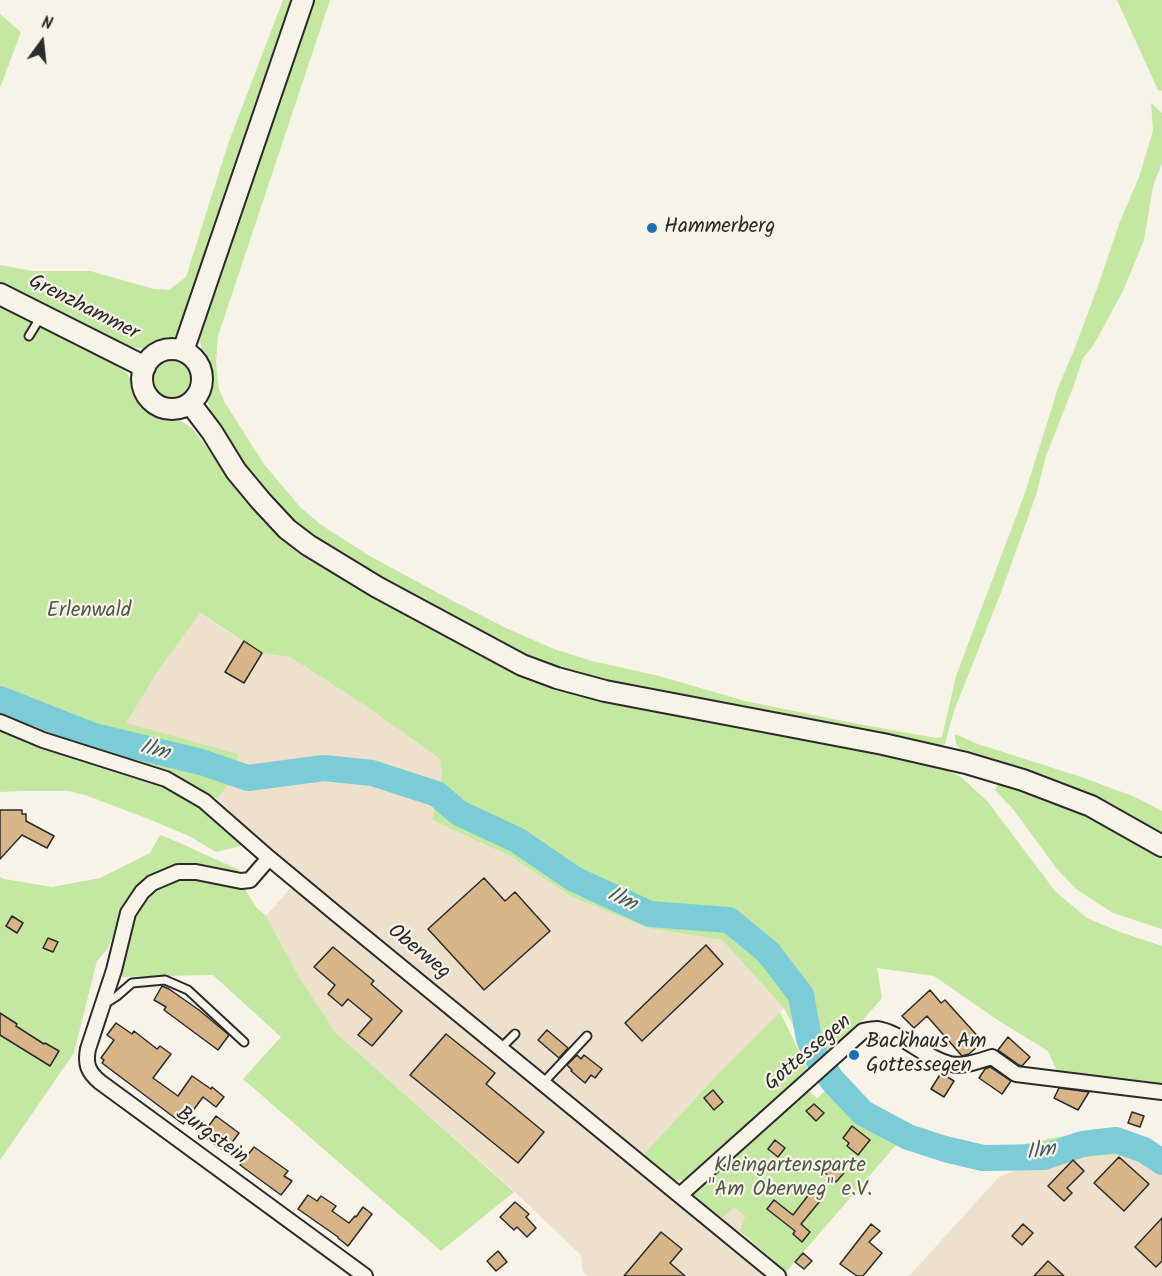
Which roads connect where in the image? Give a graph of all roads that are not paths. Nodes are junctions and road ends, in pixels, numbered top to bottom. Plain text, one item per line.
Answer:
1 (303, 0) edge
2 (0, 294) edge
3 (42, 315) junction
4 (29, 336) dead end
5 (183, 351) junction
6 (145, 367) junction
7 (190, 403) junction
8 (0, 722) edge
9 (1162, 846) edge
10 (269, 858) junction
11 (103, 1005) junction
12 (515, 1034) dead end
13 (587, 1036) dead end
14 (244, 1042) dead end
15 (501, 1048) junction
16 (543, 1083) junction
17 (1162, 1092) edge
18 (680, 1195) junction
19 (365, 1276) edge
20 (778, 1276) edge

1 - 5 main road
2 - 3 main road, Grenzhammer
3 - 4 lane
3 - 6 main road, Grenzhammer
5 - 6 main road
5 - 7 main road
6 - 7 main road
7 - 9 main road
8 - 10 street, Oberweg
10 - 11 street, Burgstein
10 - 15 street, Oberweg
11 - 14 lane
11 - 19 street, Burgstein
12 - 15 lane
13 - 16 lane
15 - 16 street, Oberweg
16 - 18 street, Oberweg
17 - 18 street, Gottessegen
18 - 20 street, Oberweg

